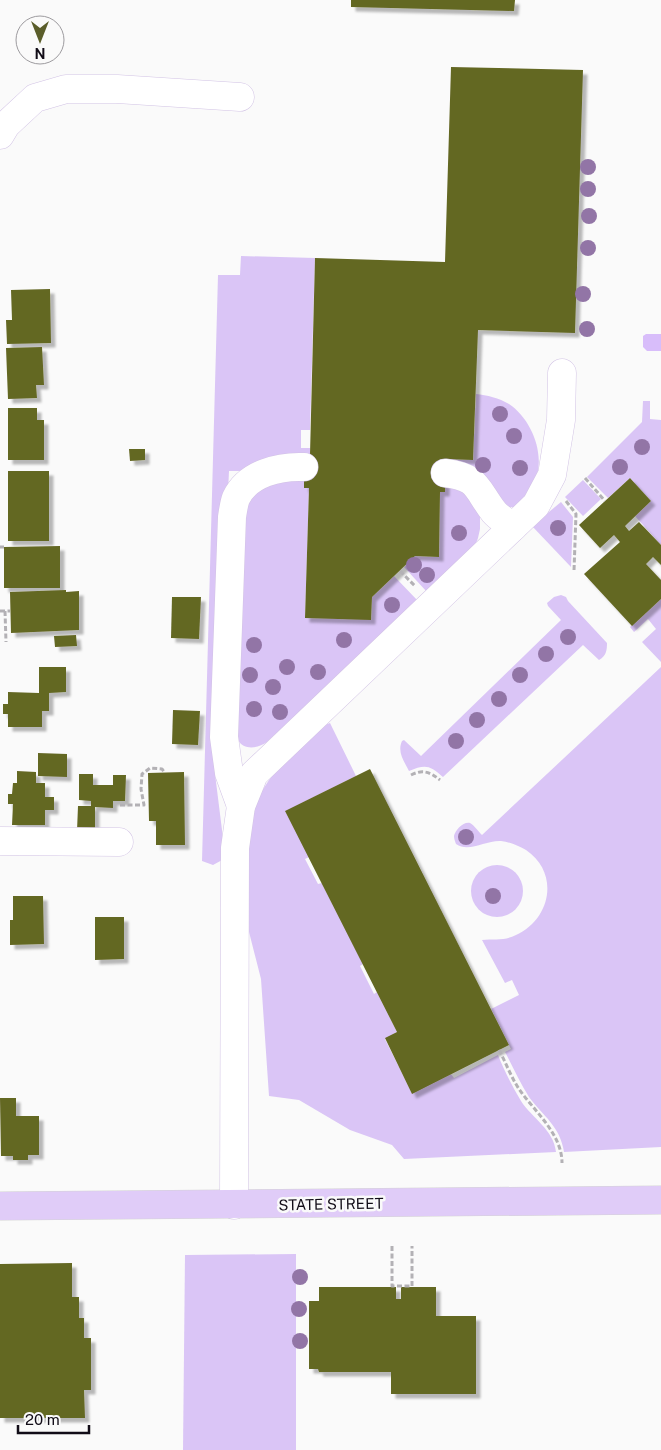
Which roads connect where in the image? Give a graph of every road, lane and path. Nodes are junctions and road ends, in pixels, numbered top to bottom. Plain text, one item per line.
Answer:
1 (240, 97) dead end
2 (0, 135) edge
3 (562, 373) dead end
4 (304, 467) dead end
5 (445, 473) dead end
6 (585, 478) dead end
7 (564, 499) dead end
8 (605, 501) dead end
9 (513, 527) junction
10 (400, 570) dead end
11 (574, 570) dead end
12 (420, 592) dead end
13 (0, 611) edge
14 (5, 611) junction
15 (10, 611) dead end
16 (6, 642) dead end
17 (165, 773) dead end
18 (411, 775) dead end
19 (440, 780) dead end
20 (120, 805) dead end
21 (240, 806) junction
22 (0, 841) edge
23 (119, 842) dead end
24 (499, 1050) dead end
25 (562, 1163) dead end
26 (661, 1200) edge
27 (234, 1205) junction
28 (0, 1206) edge
29 (392, 1246) dead end
30 (412, 1246) dead end

1 - 2 street
3 - 9 street
4 - 21 street
5 - 9 street
6 - 8 path
7 - 11 path
9 - 21 street
10 - 12 path
13 - 14 path
14 - 15 path
14 - 16 path
17 - 20 path
18 - 19 path
21 - 27 street
22 - 23 street
24 - 25 path
26 - 27 main road, STATE STREET
27 - 28 main road, STATE STREET
29 - 30 path

